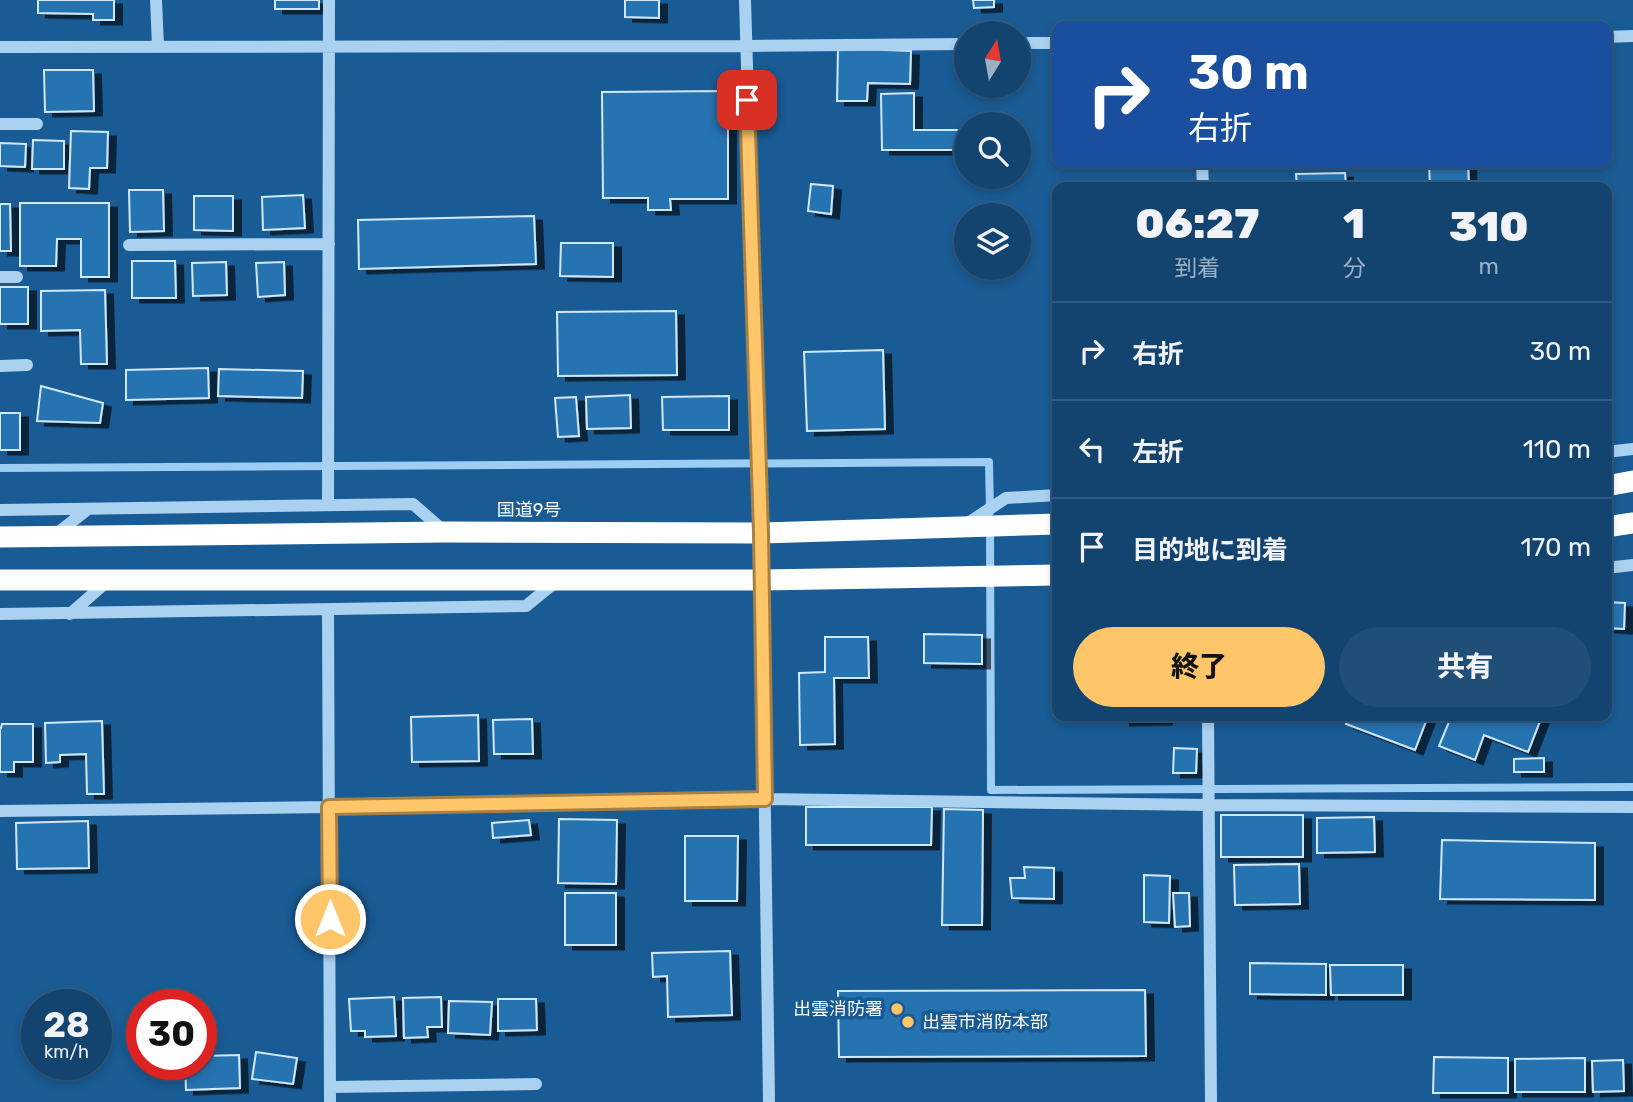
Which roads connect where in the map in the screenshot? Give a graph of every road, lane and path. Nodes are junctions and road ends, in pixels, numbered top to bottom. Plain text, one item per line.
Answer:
1 (156, 0) edge
2 (329, 0) edge
3 (745, 0) edge
4 (1633, 36) edge
5 (1612, 37) edge
6 (1031, 43) edge
7 (1052, 43) edge
8 (954, 44) edge
9 (330, 45) junction
10 (158, 46) junction
11 (745, 46) junction
12 (0, 47) edge
13 (0, 124) edge
14 (37, 124) dead end
15 (329, 244) junction
16 (128, 245) dead end
17 (0, 277) edge
18 (17, 277) dead end
19 (27, 365) dead end
20 (0, 366) edge
21 (1633, 449) edge
22 (1612, 451) edge
23 (1633, 483) edge
24 (1612, 485) edge
25 (1052, 495) edge
26 (328, 505) junction
27 (0, 509) edge
28 (88, 509) junction
29 (1633, 523) edge
30 (1052, 524) edge
31 (1612, 526) edge
32 (958, 528) junction
33 (446, 532) junction
34 (761, 533) junction
35 (0, 537) edge
36 (52, 537) junction
37 (1633, 565) edge
38 (1612, 567) edge
39 (1052, 575) edge
40 (110, 579) junction
41 (0, 580) edge
42 (558, 580) junction
43 (762, 580) junction
44 (328, 610) junction
45 (0, 614) edge
46 (69, 614) junction
47 (1208, 721) edge
48 (765, 799) junction
49 (1209, 805) junction
50 (329, 807) junction
51 (1633, 807) edge
52 (0, 811) edge
53 (536, 1084) dead end
54 (330, 1087) junction
55 (331, 1102) edge
56 (769, 1102) edge
57 (1211, 1102) edge

1 - 10 street
2 - 9 street
3 - 11 street
4 - 5 street
6 - 7 street
8 - 11 street
9 - 10 street
9 - 11 street
9 - 15 street
10 - 12 street
11 - 34 street
13 - 14 street
15 - 16 street
15 - 26 street
17 - 18 street
19 - 20 street
21 - 22 street
23 - 24 highway
25 - 32 street
26 - 28 street
26 - 33 street
27 - 28 street
28 - 36 street
29 - 31 highway
30 - 32 highway, 国道9号
32 - 34 highway, 国道9号
33 - 34 highway, 国道9号
33 - 36 highway, 国道9号
34 - 43 street
35 - 36 highway, 国道9号
37 - 38 street
39 - 43 highway
40 - 41 highway
40 - 42 highway
40 - 46 street
42 - 43 highway
42 - 44 street
43 - 48 street
44 - 46 street
44 - 50 street
45 - 46 street
47 - 49 street
48 - 49 street
48 - 50 street
48 - 56 street
49 - 51 street
49 - 57 street
50 - 52 street
50 - 54 street
53 - 54 street
54 - 55 street

